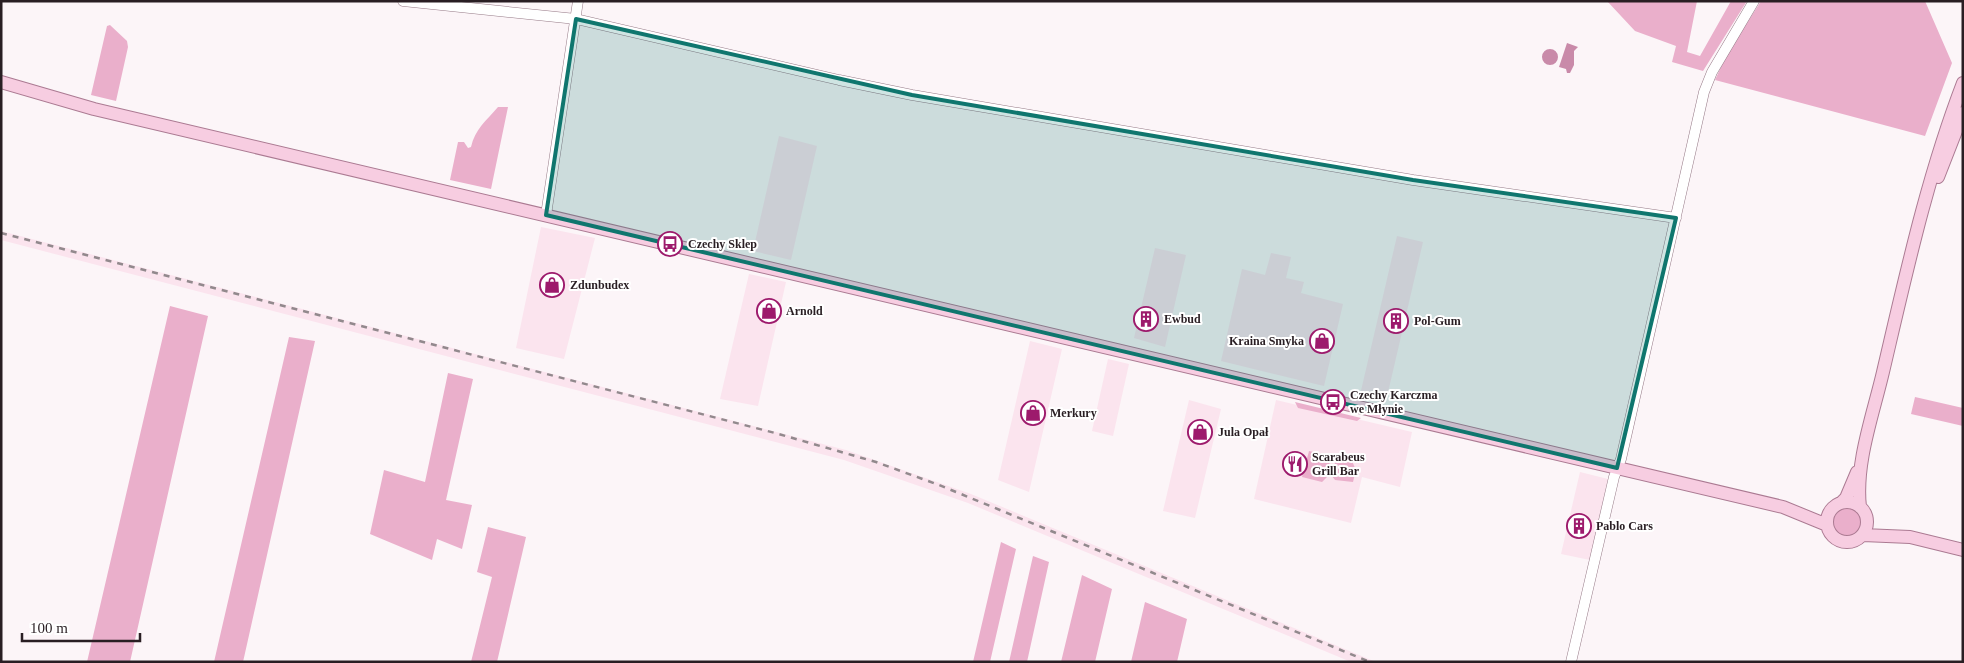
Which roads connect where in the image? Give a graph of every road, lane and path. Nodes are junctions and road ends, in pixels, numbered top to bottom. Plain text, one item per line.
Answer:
1 (403, 1) edge
2 (578, 1) edge
3 (1754, 1) edge
4 (576, 19) junction
5 (1, 82) edge
6 (1963, 83) edge
7 (1963, 113) edge
8 (546, 215) junction
9 (1676, 218) junction
10 (1916, 238) junction
11 (1863, 458) junction
12 (1617, 468) junction
13 (1841, 503) junction
14 (1783, 507) junction
15 (1830, 511) junction
16 (1863, 512) junction
17 (1827, 525) junction
18 (1863, 535) junction
19 (1910, 537) junction
20 (1963, 550) edge
21 (1571, 662) edge

1 - 4 street
2 - 4 street
3 - 9 street
4 - 8 street
4 - 9 street
5 - 8 main road
6 - 10 main road
7 - 10 main road
8 - 12 main road
9 - 12 street
10 - 11 main road
11 - 13 main road
11 - 16 main road
12 - 14 main road
12 - 21 street
13 - 15 main road
13 - 16 main road
14 - 15 main road
14 - 17 main road
15 - 17 main road
16 - 18 main road
16 - 19 main road
17 - 18 main road
18 - 19 main road
19 - 20 main road

